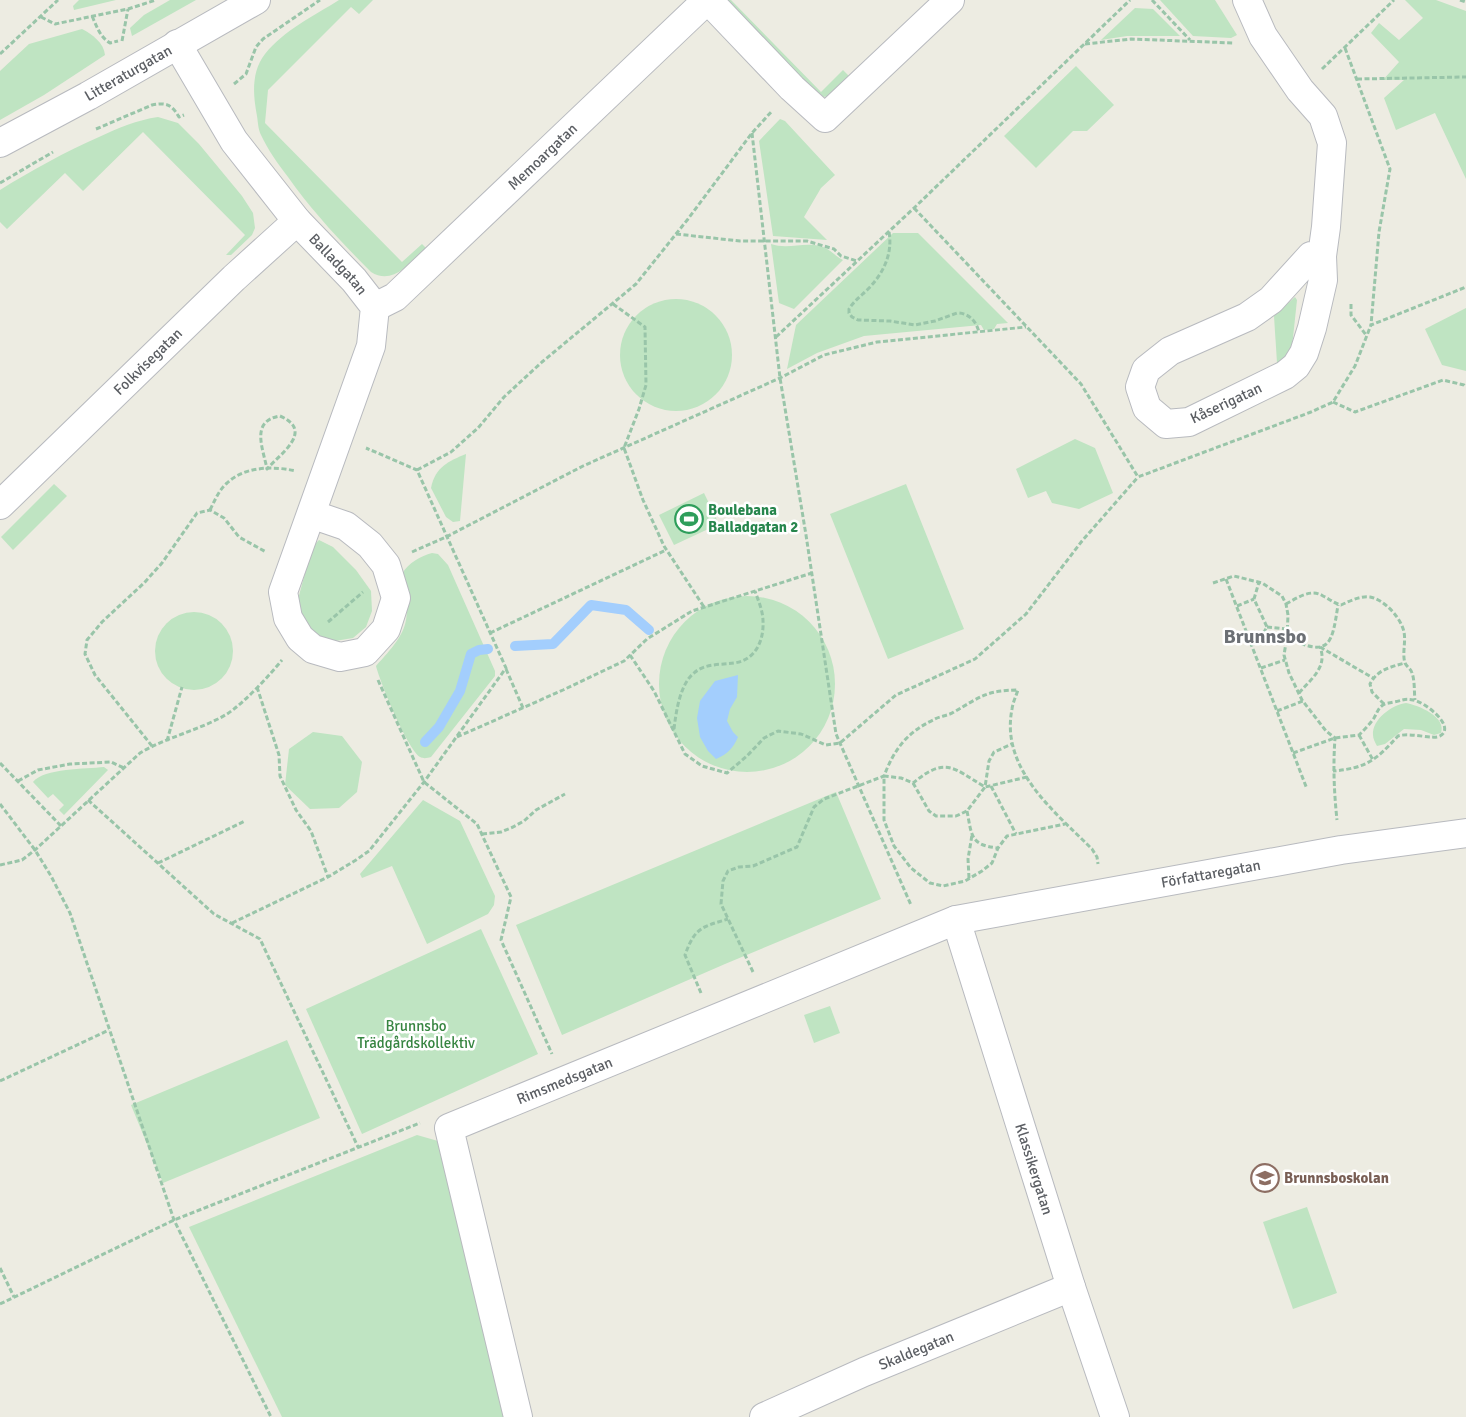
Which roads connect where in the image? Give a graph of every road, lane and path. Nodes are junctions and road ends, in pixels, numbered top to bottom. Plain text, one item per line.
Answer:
1 (58, 0) edge
2 (156, 0) edge
3 (256, 0) edge
4 (320, 0) edge
5 (707, 0) edge
6 (950, 0) edge
7 (1130, 0) edge
8 (1152, 0) edge
9 (1247, 0) edge
10 (1394, 0) edge
11 (1460, 0) edge
12 (1466, 2) edge
13 (92, 16) junction
14 (41, 17) junction
15 (122, 39) dead end
16 (1191, 40) junction
17 (1237, 43) dead end
18 (177, 44) junction
19 (1085, 44) junction
20 (1345, 48) junction
21 (0, 54) edge
22 (1466, 77) edge
23 (1356, 79) junction
24 (792, 88) junction
25 (1300, 90) junction
26 (210, 100) junction
27 (93, 130) dead end
28 (752, 133) junction
29 (0, 143) edge
30 (54, 152) dead end
31 (0, 183) edge
32 (297, 221) junction
33 (889, 232) junction
34 (676, 234) junction
35 (764, 241) junction
36 (1322, 256) junction
37 (857, 261) junction
38 (613, 304) junction
39 (375, 307) junction
40 (1371, 325) dead end
41 (1026, 327) dead end
42 (979, 332) junction
43 (775, 337) junction
44 (780, 378) junction
45 (1466, 381) edge
46 (1459, 384) junction
47 (1466, 387) edge
48 (1333, 402) dead end
49 (337, 436) junction
50 (624, 448) junction
51 (267, 469) junction
52 (416, 470) junction
53 (1138, 477) dead end
54 (323, 479) junction
55 (0, 505) edge
56 (210, 510) junction
57 (311, 514) junction
58 (446, 537) junction
59 (666, 550) junction
60 (293, 563) junction
61 (387, 568) junction
62 (812, 573) junction
63 (1226, 579) junction
64 (1260, 582) junction
65 (1213, 583) dead end
66 (755, 591) junction
67 (1254, 599) junction
68 (1286, 604) junction
69 (1338, 604) junction
70 (1237, 606) junction
71 (704, 607) junction
72 (1267, 627) junction
73 (1288, 629) junction
74 (490, 633) junction
75 (1288, 637) junction
76 (1249, 638) junction
77 (302, 640) junction
78 (1320, 647) junction
79 (365, 652) junction
80 (630, 655) junction
81 (1285, 660) junction
82 (1405, 662) junction
83 (506, 668) junction
84 (1261, 668) junction
85 (1373, 678) junction
86 (182, 687) dead end
87 (257, 687) junction
88 (1299, 693) junction
89 (1415, 700) junction
90 (1303, 701) junction
91 (1384, 704) junction
92 (523, 708) junction
93 (1277, 711) junction
94 (674, 730) junction
95 (1359, 735) junction
96 (457, 736) junction
97 (1336, 738) junction
98 (167, 742) junction
99 (840, 743) junction
100 (1012, 744) junction
101 (152, 746) junction
102 (1293, 753) junction
103 (1373, 760) junction
104 (0, 763) edge
105 (124, 768) junction
106 (1333, 771) junction
107 (884, 776) junction
108 (1027, 777) junction
109 (18, 781) junction
110 (424, 782) junction
111 (913, 783) junction
112 (858, 785) junction
113 (991, 786) junction
114 (985, 787) junction
115 (1307, 789) dead end
116 (565, 794) dead end
117 (88, 800) junction
118 (0, 804) edge
119 (967, 812) junction
120 (245, 820) dead end
121 (1065, 824) junction
122 (62, 827) junction
123 (1466, 833) edge
124 (482, 834) junction
125 (1016, 834) junction
126 (972, 835) junction
127 (998, 848) junction
128 (35, 850) junction
129 (1341, 850) junction
130 (158, 863) junction
131 (0, 865) edge
132 (328, 877) junction
133 (969, 878) junction
134 (1102, 893) junction
135 (728, 919) junction
136 (956, 920) junction
137 (232, 923) junction
138 (923, 933) junction
139 (765, 998) junction
140 (713, 1019) junction
141 (109, 1030) junction
142 (563, 1080) junction
143 (0, 1082) edge
144 (449, 1128) junction
145 (358, 1147) junction
146 (174, 1220) junction
147 (0, 1268) edge
148 (1072, 1287) junction
149 (14, 1297) junction
150 (0, 1304) edge
151 (271, 1417) edge
152 (518, 1417) edge
153 (764, 1417) edge
154 (1115, 1417) edge

1 - 14 path
2 - 13 path
3 - 18 street, Litteraturgatan
4 - 26 path
5 - 24 street, Memoargatan
5 - 39 street, Memoargatan
6 - 24 street, Memoargatan
7 - 19 path
8 - 16 path
9 - 25 street, Kåserigatan
10 - 20 path
11 - 12 path
13 - 14 path
13 - 15 path
14 - 21 path
16 - 17 path
16 - 19 path
18 - 26 street, Balladgatan
18 - 29 street, Litteraturgatan
19 - 33 path
20 - 23 path
20 - 25 path
22 - 23 path
23 - 40 path
24 - 28 path
25 - 36 street, Kåserigatan
26 - 27 path
26 - 32 street, Balladgatan
28 - 34 path
28 - 35 path
30 - 31 path
32 - 39 street, Balladgatan
32 - 55 street, Folkvisegatan
33 - 37 path
33 - 42 path
34 - 35 path
34 - 38 path
35 - 37 path
35 - 43 path
36 - 36 street, Kåserigatan
37 - 43 path
38 - 50 path
38 - 52 path
39 - 49 street, Balladgatan
41 - 42 path
42 - 44 path
43 - 44 path
44 - 50 path
44 - 62 path
45 - 46 path
46 - 47 path
46 - 48 path
49 - 52 path
49 - 54 street, Balladgatan
50 - 58 path
50 - 59 path
51 - 51 path
51 - 54 path
51 - 56 path
52 - 58 path
53 - 99 path
54 - 57 street, Balladgatan
56 - 60 path
56 - 101 path
57 - 60 street, Balladgatan
57 - 61 street
58 - 61 path
58 - 74 path
59 - 71 path
59 - 74 path
60 - 77 street, Balladgatan
61 - 77 path
61 - 79 street
62 - 66 path
62 - 99 path
63 - 64 path
63 - 65 path
63 - 70 path
64 - 67 path
64 - 68 path
66 - 71 path
66 - 94 path
67 - 70 path
67 - 72 path
68 - 69 path
68 - 73 path
69 - 78 path
69 - 82 path
70 - 76 path
71 - 80 path
72 - 73 path
72 - 76 path
73 - 75 path
74 - 83 path
75 - 78 path
75 - 81 path
76 - 84 path
77 - 79 street
77 - 87 path
78 - 85 path
78 - 88 path
79 - 110 path
80 - 92 path
80 - 94 path
81 - 84 path
81 - 88 path
82 - 85 path
82 - 89 path
83 - 92 path
83 - 96 path
84 - 93 path
85 - 91 path
86 - 98 path
87 - 98 path
87 - 132 path
88 - 90 path
89 - 91 path
89 - 103 path
90 - 93 path
90 - 97 path
91 - 95 path
92 - 96 path
93 - 102 path
94 - 99 path
95 - 97 path
95 - 103 path
96 - 110 path
97 - 102 path
97 - 106 path
98 - 101 path
99 - 112 path
100 - 107 path
100 - 108 path
100 - 114 path
101 - 105 path
102 - 115 path
103 - 106 path
104 - 109 path
105 - 109 path
105 - 117 path
106 - 129 path
107 - 111 path
107 - 112 path
107 - 133 path
108 - 113 path
108 - 121 path
109 - 122 path
110 - 124 path
110 - 132 path
111 - 114 path
111 - 119 path
112 - 135 path
112 - 138 path
113 - 114 path
113 - 125 path
114 - 119 path
116 - 124 path
117 - 122 path
117 - 130 path
118 - 128 path
119 - 126 path
120 - 130 path
121 - 125 path
121 - 134 path
122 - 128 path
123 - 129 street, Författaregatan
124 - 142 path
125 - 127 path
126 - 127 path
126 - 133 path
127 - 133 path
128 - 131 path
128 - 141 path
129 - 134 street, Författaregatan
130 - 137 path
132 - 137 path
134 - 136 street, Författaregatan
135 - 139 path
135 - 140 path
136 - 138 street, Rimsmedsgatan
136 - 148 street, Klassikergatan
137 - 145 path
138 - 139 street, Rimsmedsgatan
139 - 140 street, Rimsmedsgatan
140 - 142 street, Rimsmedsgatan
141 - 143 path
141 - 146 path
142 - 144 street, Rimsmedsgatan
144 - 145 path
144 - 152 street
145 - 146 path
146 - 149 path
146 - 151 path
147 - 149 path
148 - 153 street, Skaldegatan
148 - 154 street, Klassikergatan
149 - 150 path

